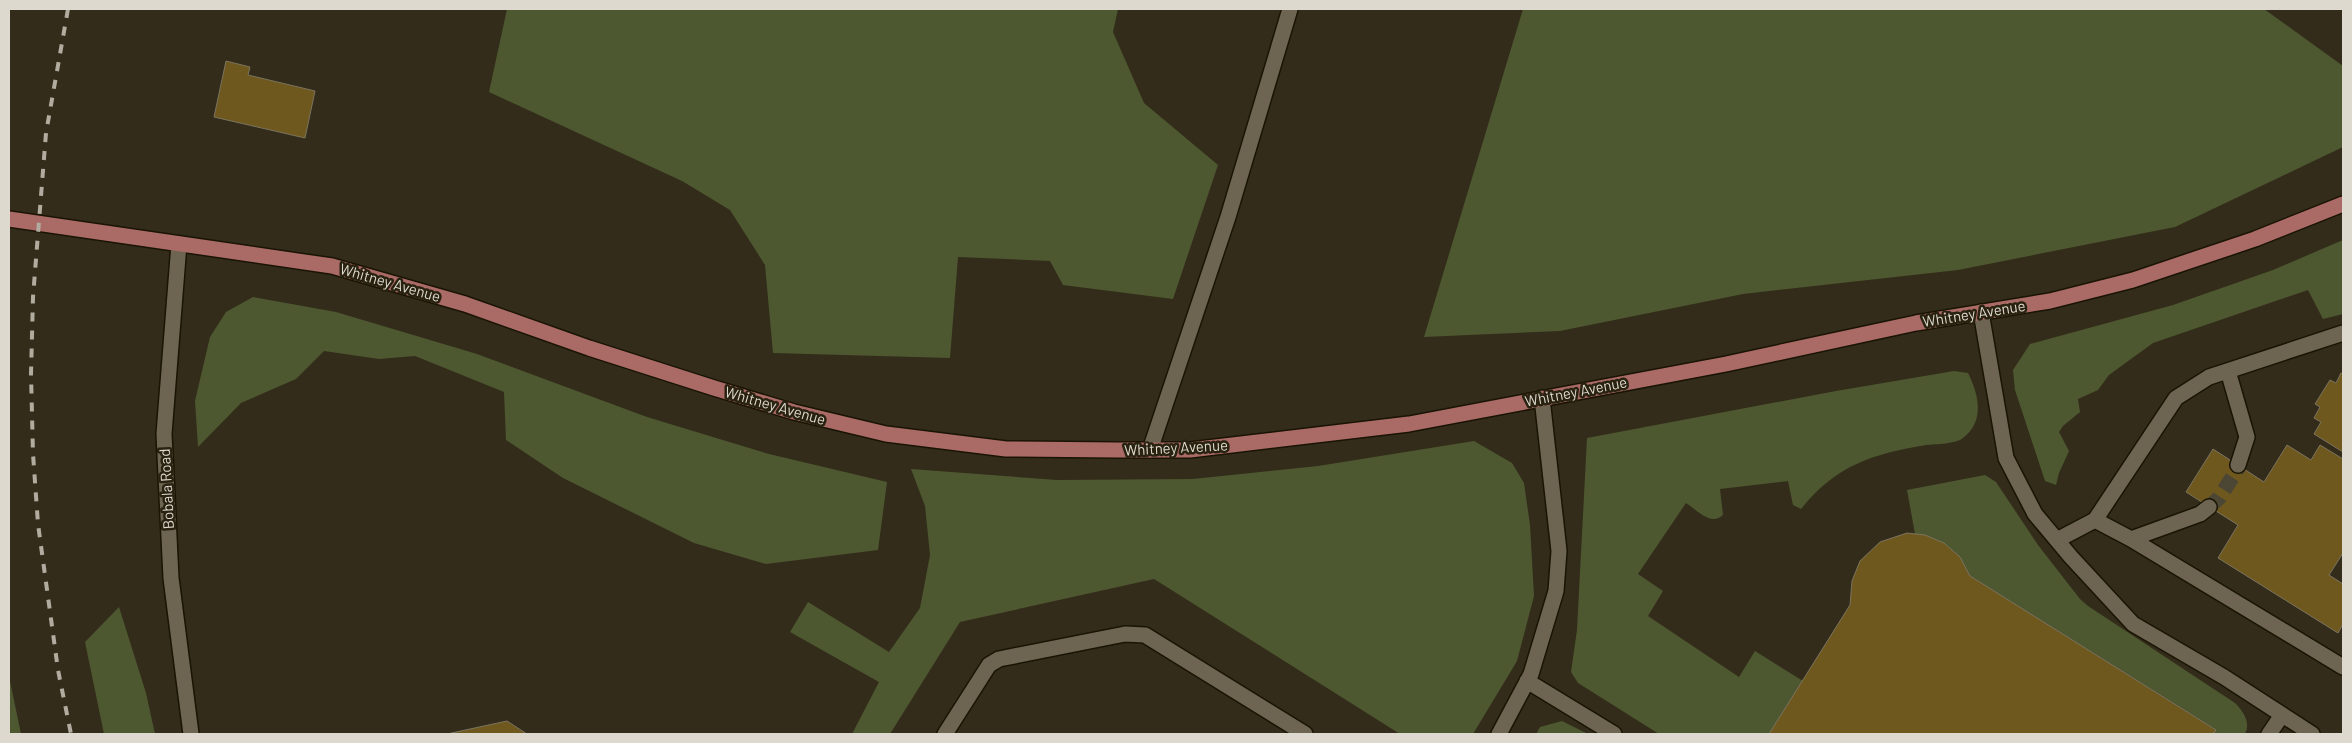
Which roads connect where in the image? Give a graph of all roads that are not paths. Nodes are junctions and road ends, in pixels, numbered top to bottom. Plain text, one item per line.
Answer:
1 (1290, 9) edge
2 (2343, 204) edge
3 (9, 219) edge
4 (179, 244) junction
5 (1981, 312) junction
6 (2343, 333) edge
7 (2228, 371) junction
8 (1542, 398) junction
9 (1150, 450) junction
10 (2238, 465) tunnel mouth
11 (2209, 507) tunnel mouth
12 (2095, 520) junction
13 (2131, 539) junction
14 (2057, 540) junction
15 (2343, 668) edge
16 (1527, 681) junction
17 (2282, 715) junction
18 (192, 734) edge
19 (945, 734) edge
20 (1305, 734) edge
21 (1499, 734) edge
22 (1614, 734) edge
23 (2269, 734) edge
24 (2312, 734) edge

1 - 9 street
2 - 5 main road, Whitney Avenue
3 - 4 main road, Whitney Avenue
4 - 9 main road, Whitney Avenue
4 - 18 street, Bobala Road
5 - 8 main road, Whitney Avenue
5 - 14 street
6 - 7 street
7 - 10 street
7 - 12 street
8 - 9 main road, Whitney Avenue
8 - 16 street
11 - 13 street
12 - 13 street
12 - 14 street
13 - 15 street
14 - 17 street
16 - 21 street
16 - 22 street
17 - 23 street
17 - 24 street
19 - 20 street

